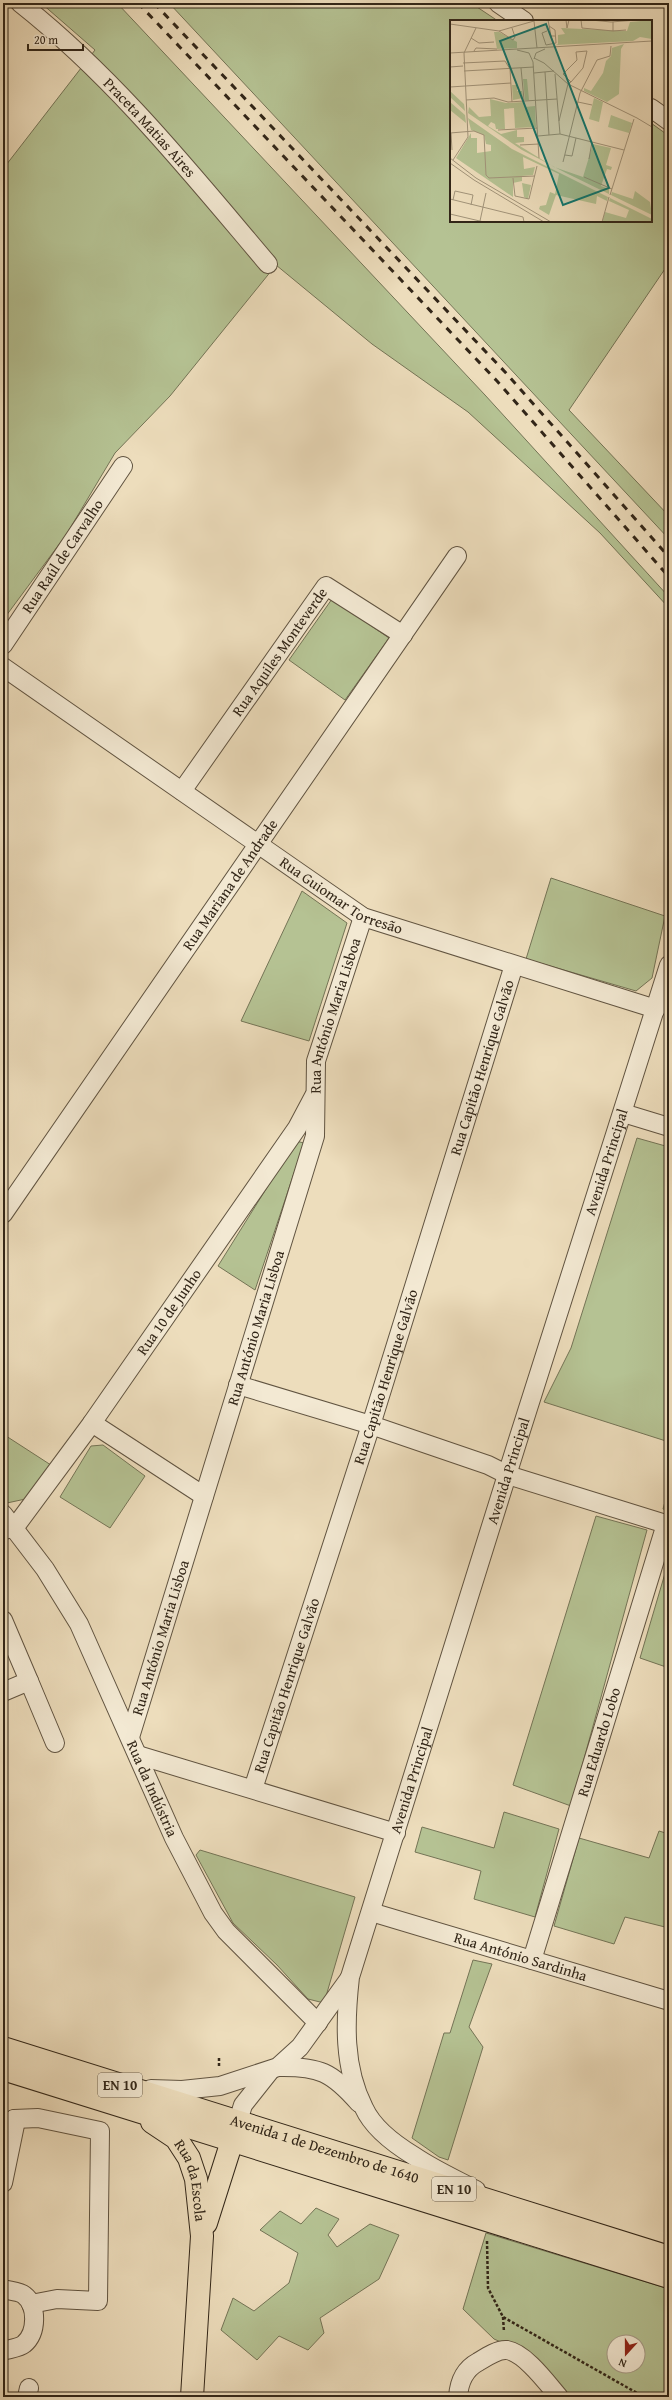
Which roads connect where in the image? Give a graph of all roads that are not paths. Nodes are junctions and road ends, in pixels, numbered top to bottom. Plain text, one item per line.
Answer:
1 (20, 3) edge
2 (498, 3) edge
3 (523, 20) edge
4 (652, 109) edge
5 (669, 121) edge
6 (268, 264) dead end
7 (123, 466) dead end
8 (457, 556) dead end
9 (403, 635) junction
10 (3, 645) edge
11 (3, 667) edge
12 (182, 791) junction
13 (259, 845) junction
14 (363, 917) junction
15 (514, 965) junction
16 (669, 965) edge
17 (656, 1009) junction
18 (316, 1092) junction
19 (623, 1113) junction
20 (669, 1127) edge
21 (3, 1214) edge
22 (238, 1385) junction
23 (92, 1423) junction
24 (371, 1425) junction
25 (508, 1475) junction
26 (204, 1496) junction
27 (3, 1514) edge
28 (668, 1525) edge
29 (9, 1529) edge
30 (3, 1620) edge
31 (29, 1681) junction
32 (3, 1692) edge
33 (130, 1736) junction
34 (55, 1743) dead end
35 (138, 1755) junction
36 (253, 1789) junction
37 (396, 1833) junction
38 (371, 1912) junction
39 (532, 1960) junction
40 (350, 1977) junction
41 (669, 2001) edge
42 (318, 2023) junction
43 (3, 2048) edge
44 (3, 2069) edge
45 (274, 2069) junction
46 (129, 2098) junction
47 (364, 2109) junction
48 (8, 2116) edge
49 (235, 2131) junction
50 (3, 2183) edge
51 (505, 2205) junction
52 (202, 2236) junction
53 (669, 2257) edge
54 (669, 2277) edge
55 (3, 2289) edge
56 (31, 2304) junction
57 (3, 2351) edge
58 (192, 2397) edge
59 (458, 2397) edge
60 (559, 2397) edge

1 - 6 street, Praceta Matias Aires
2 - 3 street
4 - 5 street
7 - 10 street, Rua Raúl de Carvalho
8 - 9 street, Rua Mariana de Andrade
9 - 12 street, Rua Aquiles Monteverde
9 - 13 street, Rua Mariana de Andrade
11 - 12 street, Rua Guiomar Torresão
12 - 13 street, Rua Guiomar Torresão
13 - 14 street, Rua Guiomar Torresão
13 - 21 street, Rua Mariana de Andrade
14 - 15 street, Rua Guiomar Torresão
14 - 18 street, Rua António Maria Lisboa
15 - 17 street, Rua Guiomar Torresão
15 - 24 street, Rua Capitão Henrique Galvão
16 - 17 street, Avenida Principal
17 - 19 street, Avenida Principal
18 - 22 street, Rua António Maria Lisboa
18 - 23 street, Rua 10 de Junho
19 - 20 street
19 - 25 street, Avenida Principal
22 - 24 street
22 - 26 street, Rua António Maria Lisboa
23 - 26 street
23 - 29 street, Rua 10 de Junho
24 - 25 street
24 - 36 street, Rua Capitão Henrique Galvão
25 - 28 street
25 - 37 street, Avenida Principal
26 - 33 street, Rua António Maria Lisboa
27 - 29 street, Rua da Indústria
28 - 39 street, Rua Eduardo Lobo
29 - 33 street, Rua da Indústria
30 - 31 street
31 - 32 street
31 - 34 street
33 - 35 street, Rua da Indústria
35 - 36 street
35 - 42 street, Rua da Indústria
36 - 37 street
37 - 38 street, Avenida Principal
38 - 39 street, Rua António Sardinha
38 - 40 street, Avenida Principal
39 - 41 street, Rua António Sardinha
40 - 42 street, Avenida Principal
40 - 47 street, Avenida Principal
42 - 45 street, Avenida Principal
43 - 46 main road, Avenida 1 de Dezembro de 1640 / EN 10
44 - 46 main road, Avenida 1 de Dezembro de 1640 / EN 10
45 - 46 street, Avenida Principal
45 - 47 street, Avenida Principal
45 - 49 street, Avenida Principal
46 - 49 main road, Avenida 1 de Dezembro de 1640 / EN 10
46 - 52 main road, Rua da Escola
47 - 51 street, Avenida Principal
48 - 50 street
48 - 56 street
49 - 51 main road, Avenida 1 de Dezembro de 1640 / EN 10
49 - 52 main road, Rua da Escola
49 - 54 main road, Avenida 1 de Dezembro de 1640 / EN 10
51 - 53 main road, Avenida 1 de Dezembro de 1640 / EN 10
52 - 58 main road, Rua da Escola
55 - 56 street
56 - 57 street
59 - 60 street

